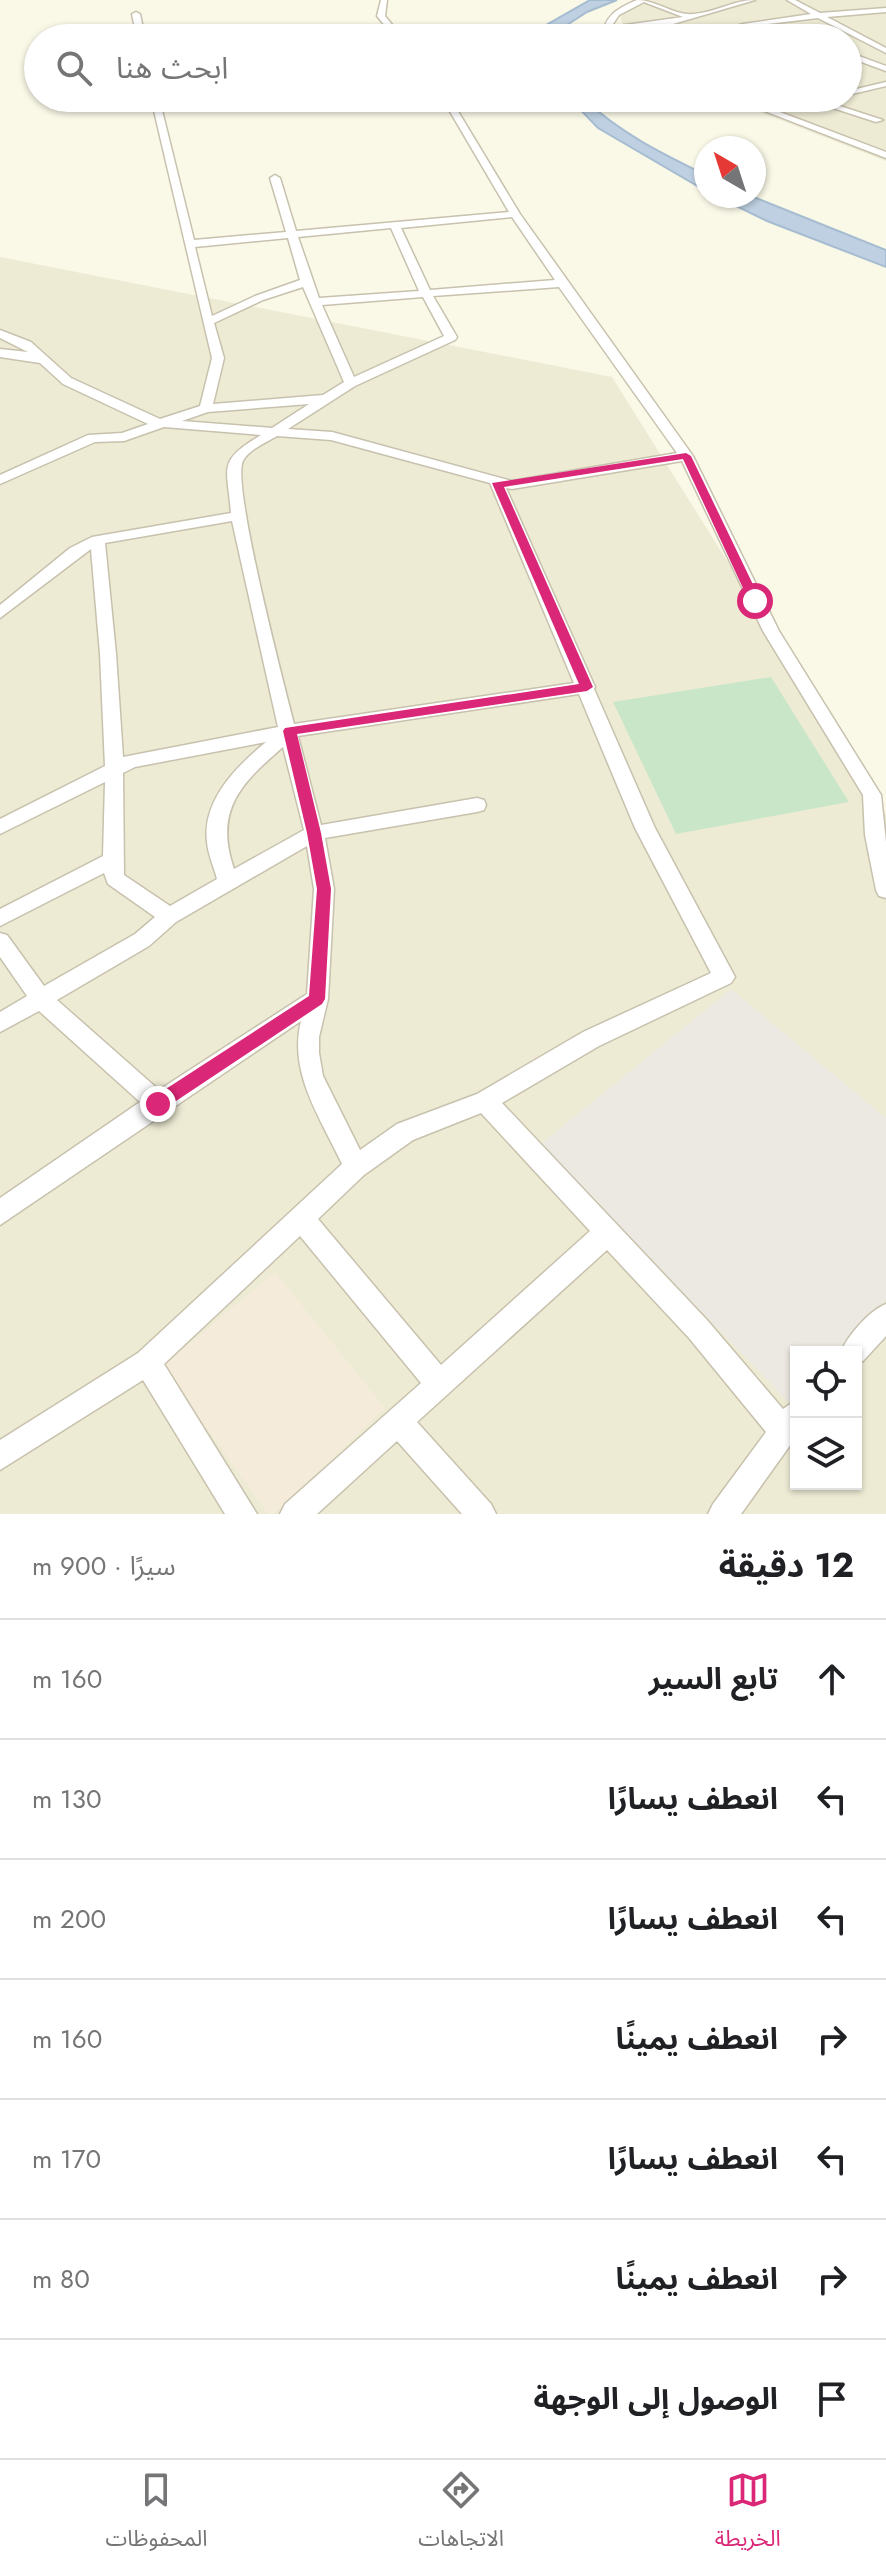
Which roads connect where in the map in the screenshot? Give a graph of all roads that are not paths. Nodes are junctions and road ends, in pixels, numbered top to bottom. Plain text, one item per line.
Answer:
1 (384, 0) edge
2 (644, 0) edge
3 (752, 0) edge
4 (871, 0) edge
5 (794, 2) edge
6 (700, 4) dead end
7 (884, 6) edge
8 (783, 7) dead end
9 (713, 8) junction
10 (136, 14) dead end
11 (819, 15) junction
12 (687, 16) junction
13 (138, 24) edge
14 (388, 24) edge
15 (610, 24) edge
16 (662, 24) edge
17 (716, 24) edge
18 (760, 24) joint
19 (836, 24) edge
20 (871, 34) dead end
21 (862, 35) edge
22 (862, 39) edge
23 (886, 54) edge
24 (862, 59) edge
25 (862, 59) edge
26 (886, 69) edge
27 (886, 84) edge
28 (862, 89) edge
29 (158, 112) edge
30 (454, 112) edge
31 (768, 112) edge
32 (843, 112) edge
33 (876, 122) edge
34 (848, 130) dead end
35 (834, 135) junction
36 (884, 153) edge
37 (275, 178) dead end
38 (515, 214) junction
39 (395, 226) junction
40 (290, 235) junction
41 (189, 244) junction
42 (306, 282) junction
43 (562, 283) junction
44 (427, 295) junction
45 (315, 302) junction
46 (208, 322) junction
47 (0, 334) edge
48 (0, 353) edge
49 (51, 366) junction
50 (351, 383) junction
51 (326, 399) junction
52 (206, 408) junction
53 (157, 423) junction
54 (275, 430) junction
55 (686, 456) junction
56 (0, 480) edge
57 (497, 483) junction
58 (238, 516) junction
59 (97, 540) junction
60 (0, 613) edge
61 (587, 687) junction
62 (290, 731) junction
63 (115, 771) junction
64 (477, 805) dead end
65 (0, 827) edge
66 (314, 833) junction
67 (112, 860) junction
68 (228, 881) junction
69 (886, 890) edge
70 (169, 916) junction
71 (0, 918) edge
72 (0, 941) edge
73 (317, 999) junction
74 (42, 1000) junction
75 (0, 1023) edge
76 (485, 1101) junction
77 (158, 1104) junction
78 (356, 1167) junction
79 (0, 1213) edge
80 (302, 1219) junction
81 (606, 1234) junction
82 (886, 1317) edge
83 (859, 1346) edge
84 (147, 1362) junction
85 (440, 1385) junction
86 (398, 1422) junction
87 (789, 1422) edge
88 (0, 1456) edge
89 (242, 1514) edge
90 (295, 1514) edge
91 (481, 1514) edge
92 (723, 1514) edge

1 - 14 street
2 - 12 street
2 - 15 street
3 - 9 street
4 - 7 street
5 - 8 street
5 - 11 street
6 - 9 street
7 - 11 street
9 - 12 street
9 - 18 street
10 - 13 street
11 - 18 street
11 - 19 street
12 - 16 street
12 - 17 street
20 - 21 street
22 - 23 street
23 - 24 street
25 - 26 street
27 - 28 street
29 - 41 street
30 - 38 street
31 - 35 street
32 - 33 street
34 - 35 street
35 - 36 street
37 - 40 street
38 - 39 street
38 - 43 street
39 - 40 street
39 - 44 street
40 - 41 street
40 - 42 street
41 - 46 street
42 - 45 street
42 - 46 street
43 - 44 street
43 - 55 street
44 - 45 street
44 - 50 street
45 - 50 street
46 - 52 street
47 - 49 street
48 - 49 street
49 - 53 street
50 - 51 street
51 - 52 street
51 - 54 street
52 - 53 street
53 - 54 street
53 - 56 street
54 - 57 street
54 - 58 street
55 - 57 street
55 - 69 street
57 - 61 street
58 - 59 street
58 - 62 street
59 - 60 street
59 - 63 street
61 - 62 street
61 - 76 street
62 - 63 street
62 - 66 street
62 - 68 street
63 - 65 street
63 - 67 street
64 - 66 street
66 - 68 street
66 - 73 street
67 - 70 street
67 - 71 street
68 - 70 street
70 - 74 street
72 - 74 street
73 - 77 street
73 - 78 street
74 - 75 street
74 - 77 street
76 - 78 street
76 - 81 street
77 - 79 street
78 - 80 street
80 - 84 street
80 - 85 street
81 - 85 street
81 - 87 street
82 - 83 street
84 - 88 street
84 - 89 street
85 - 86 street
86 - 90 street
86 - 91 street
87 - 92 street

